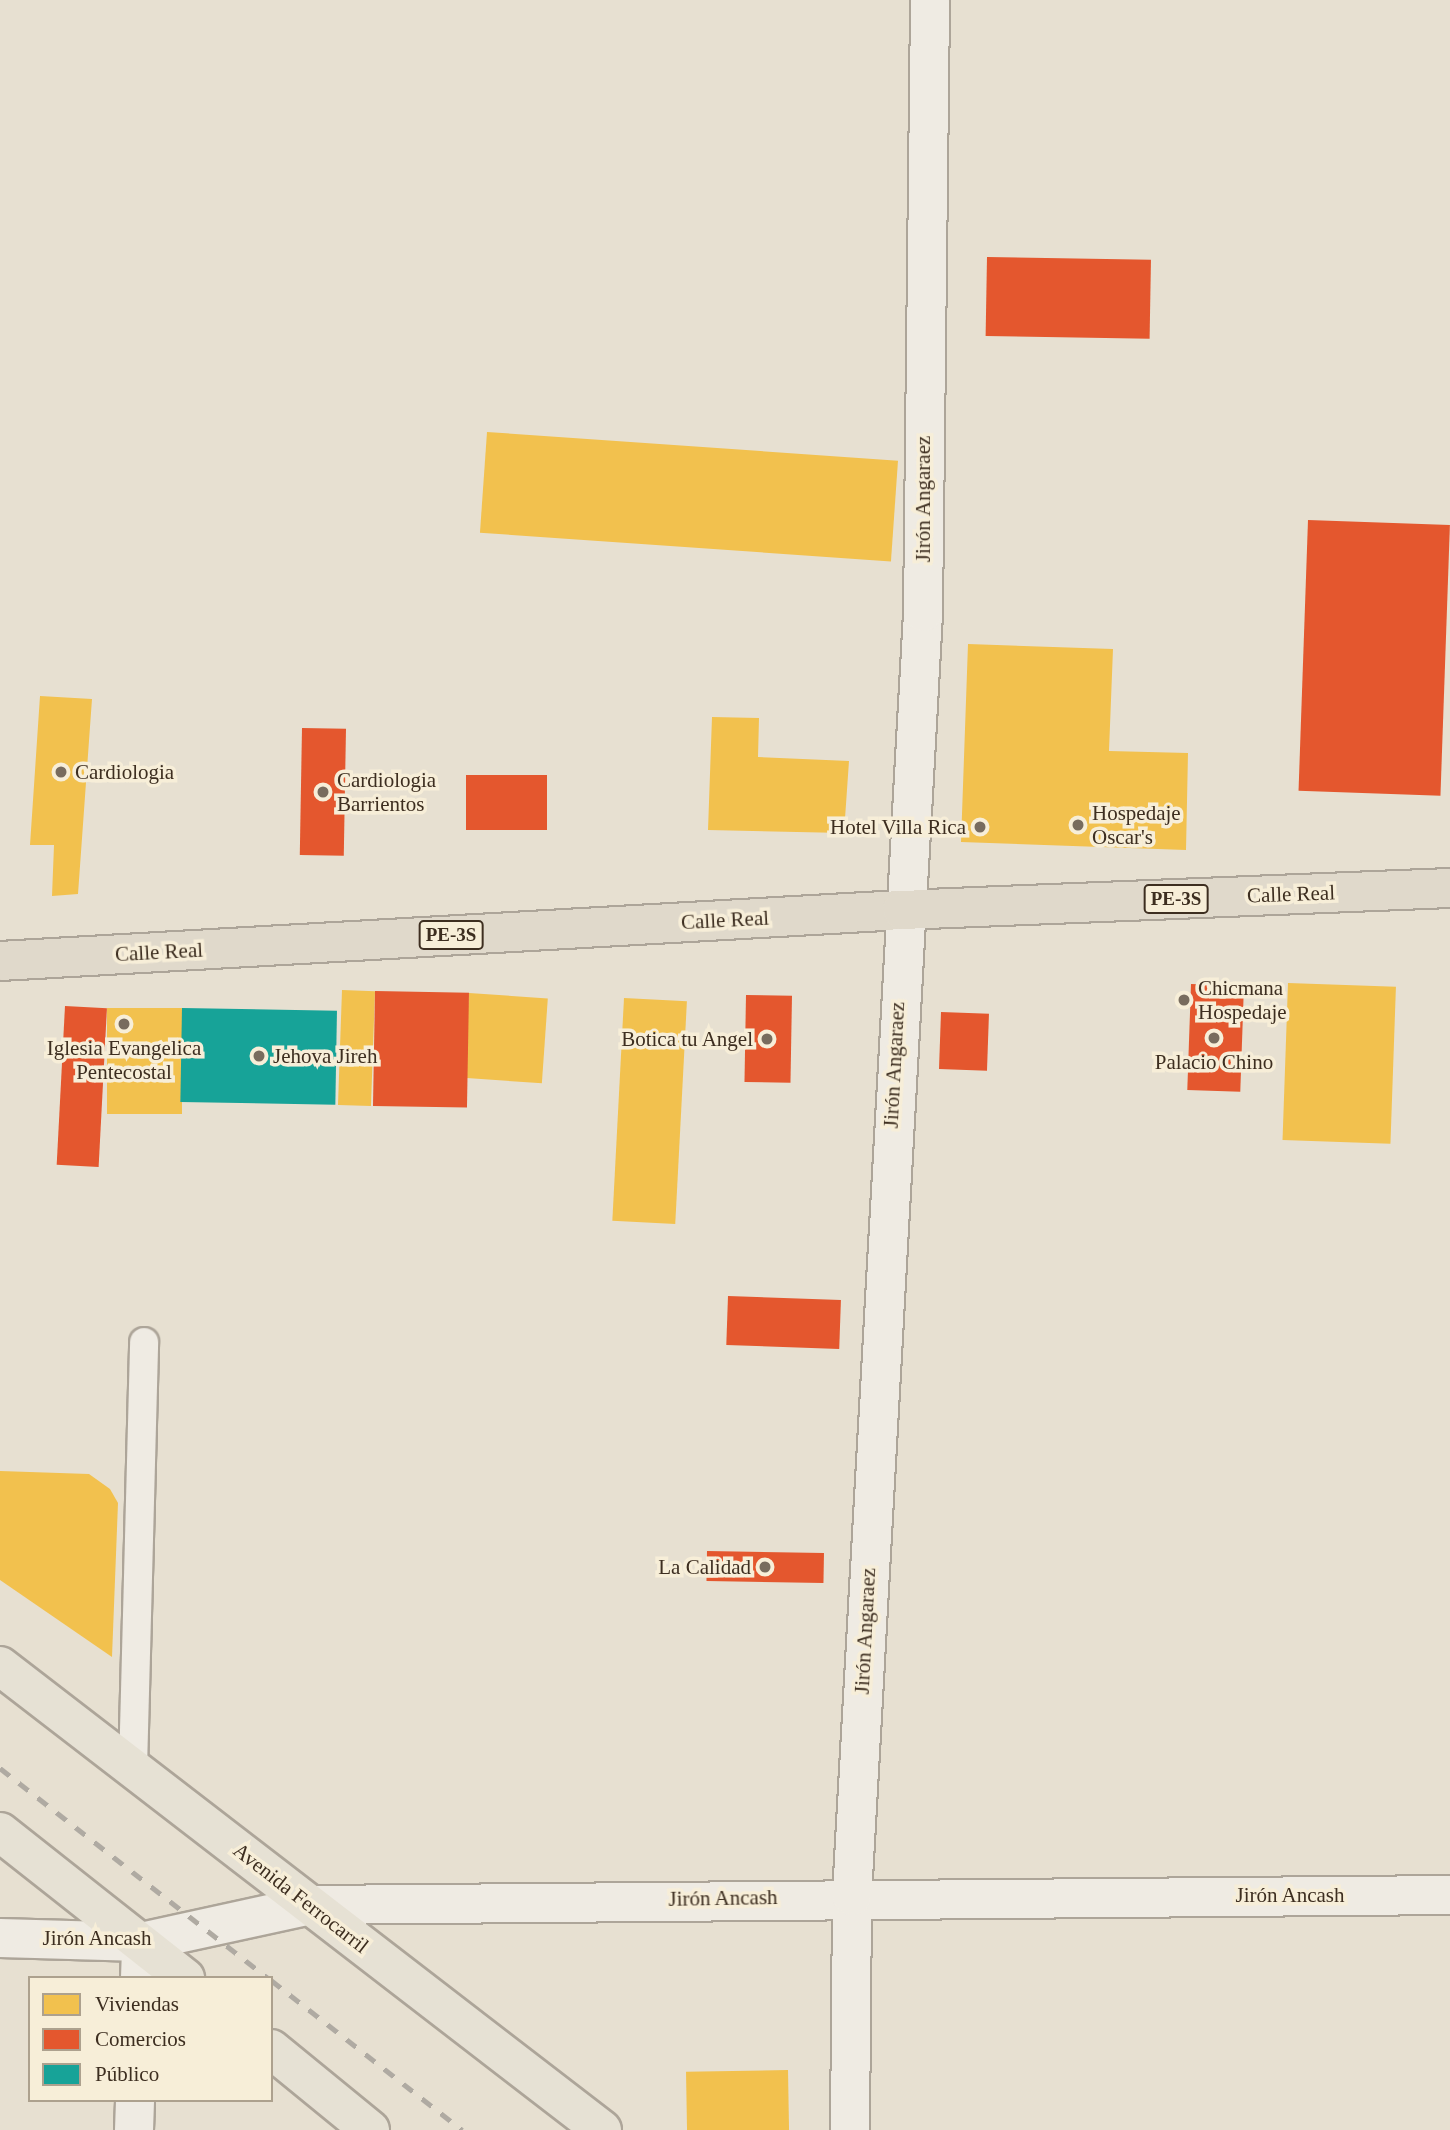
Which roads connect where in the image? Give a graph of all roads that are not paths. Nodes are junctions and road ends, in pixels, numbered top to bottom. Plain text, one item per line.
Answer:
1 (930, 0) edge
2 (1450, 888) edge
3 (902, 910) junction
4 (0, 961) edge
5 (144, 1342) dead end
6 (0, 1666) edge
7 (132, 1769) junction
8 (0, 1832) edge
9 (1450, 1895) edge
10 (852, 1896) junction
11 (310, 1905) junction
12 (0, 1938) edge
13 (141, 1960) edge
14 (180, 1976) edge
15 (273, 2051) edge
16 (135, 2102) edge
17 (134, 2130) edge
18 (370, 2130) edge
19 (602, 2130) edge
20 (850, 2130) edge

1 - 3 street, Jirón Angaraez
2 - 3 highway, Calle Real / PE-3S
3 - 4 highway, Calle Real / PE-3S
3 - 10 street, Jirón Angaraez
5 - 7 lane
6 - 7 main road, Avenida Ferrocarril
7 - 11 main road, Avenida Ferrocarril
8 - 13 main road
9 - 10 street, Jirón Ancash
10 - 11 street, Jirón Ancash
10 - 20 street, Jirón Angaraez
11 - 13 street, Jirón Ancash
11 - 19 main road, Avenida Ferrocarril
12 - 13 street, Jirón Ancash
13 - 14 main road
15 - 18 main road
16 - 17 street

